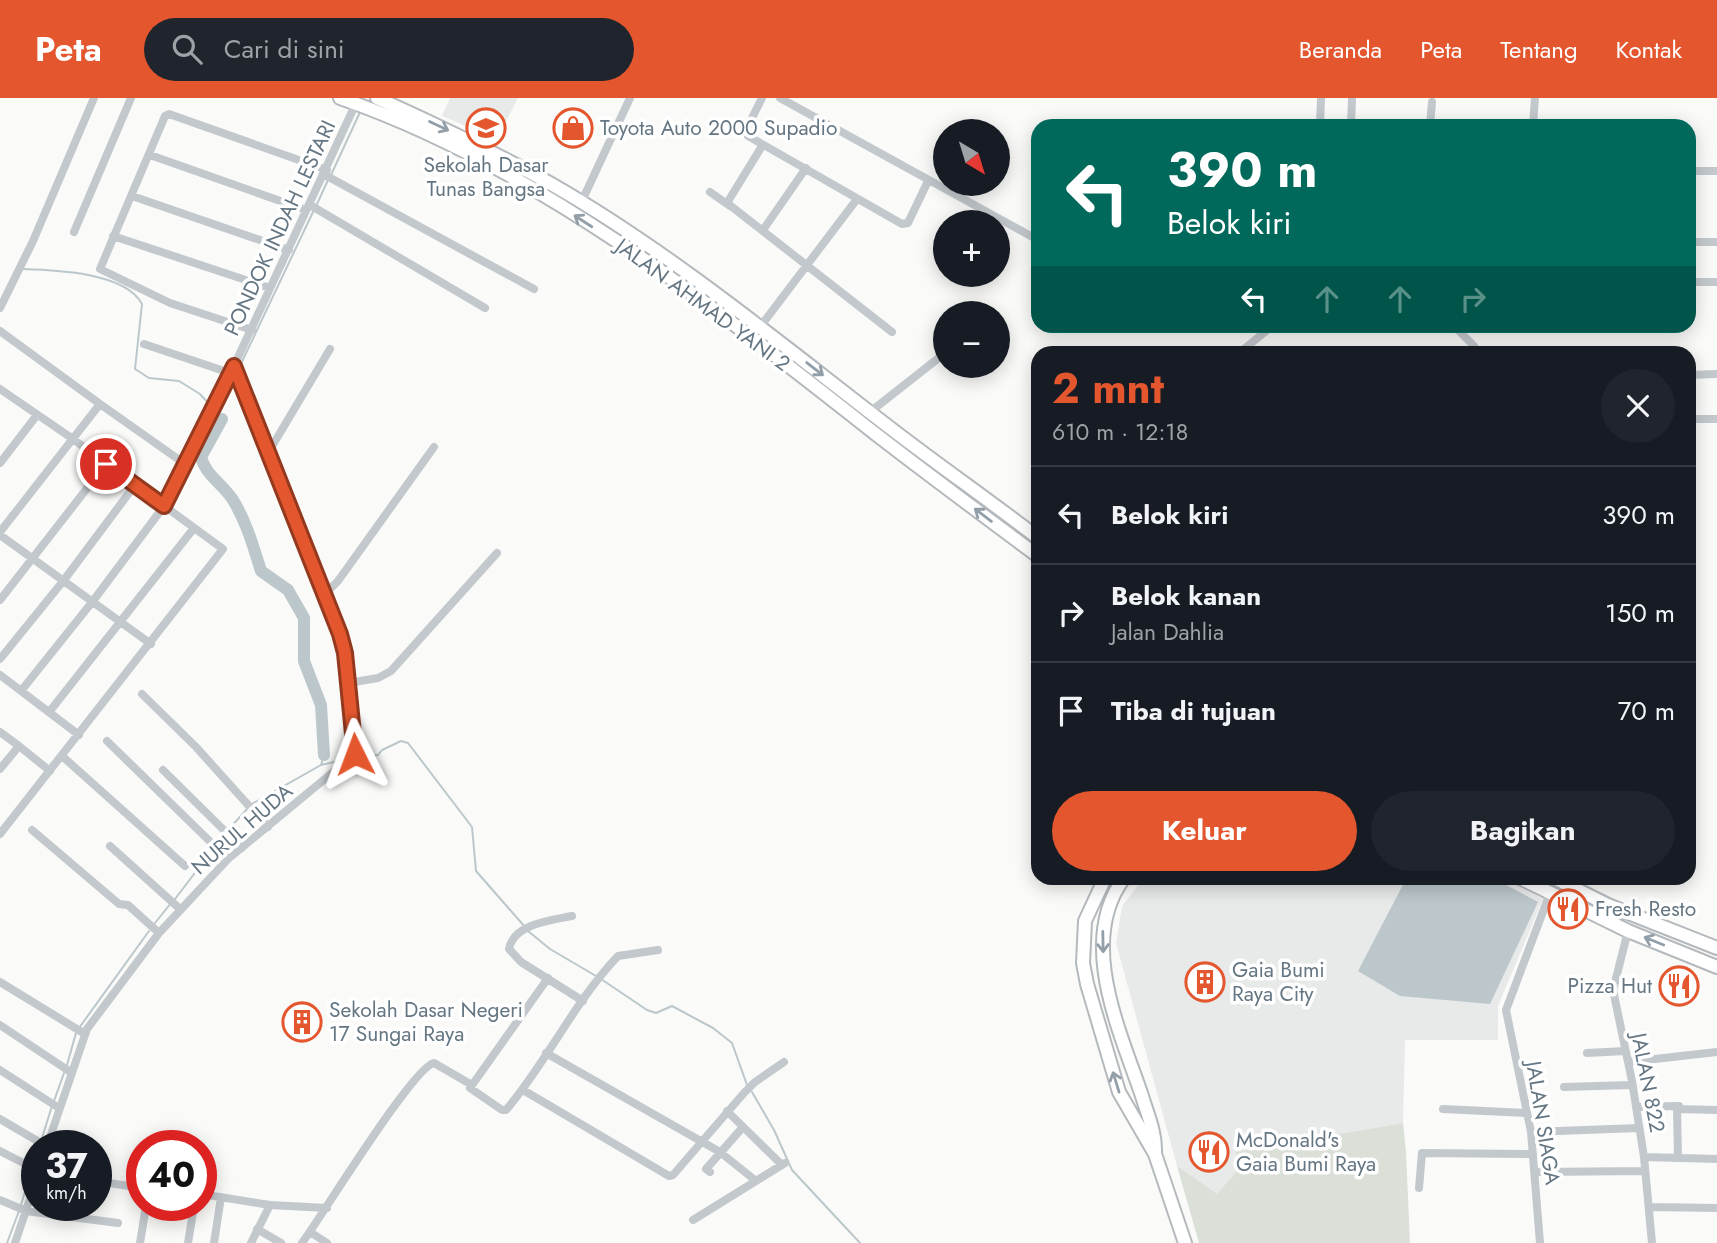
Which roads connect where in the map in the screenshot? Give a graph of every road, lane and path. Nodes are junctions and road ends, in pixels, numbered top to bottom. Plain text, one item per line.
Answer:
1 (94, 98) edge
2 (131, 98) edge
3 (341, 98) edge
4 (630, 98) edge
5 (762, 98) edge
6 (780, 98) edge
7 (1321, 98) edge
8 (1352, 98) edge
9 (1535, 98) edge
10 (1432, 102) dead end
11 (357, 104) junction
12 (375, 104) edge
13 (1320, 119) edge
14 (1351, 119) edge
15 (1431, 119) edge
16 (1534, 119) edge
17 (762, 146) junction
18 (150, 155) junction
19 (806, 169) junction
20 (1696, 171) edge
21 (1717, 171) edge
22 (326, 172) junction
23 (928, 181) junction
24 (710, 192) dead end
25 (132, 196) junction
26 (857, 199) junction
27 (581, 203) junction
28 (730, 206) junction
29 (308, 208) junction
30 (763, 230) junction
31 (74, 232) dead end
32 (113, 236) junction
33 (1031, 236) edge
34 (1696, 242) edge
35 (1717, 242) edge
36 (289, 250) junction
37 (807, 265) junction
38 (1696, 282) edge
39 (1717, 282) edge
40 (270, 288) junction
41 (534, 289) dead end
42 (0, 308) edge
43 (485, 308) dead end
44 (760, 327) junction
45 (252, 330) junction
46 (0, 331) edge
47 (892, 332) dead end
48 (1264, 333) edge
49 (1461, 333) edge
50 (144, 344) dead end
51 (1248, 346) edge
52 (1474, 346) dead end
53 (330, 349) dead end
54 (933, 362) edge
55 (232, 370) junction
56 (1717, 374) edge
57 (1696, 375) edge
58 (3, 392) edge
59 (0, 402) edge
60 (100, 404) junction
61 (870, 412) junction
62 (37, 415) junction
63 (1696, 419) edge
64 (1717, 419) edge
65 (73, 439) junction
66 (434, 447) dead end
67 (268, 453) junction
68 (0, 463) edge
69 (106, 464) junction
70 (185, 464) junction
71 (135, 485) junction
72 (164, 506) junction
73 (194, 528) junction
74 (1031, 528) edge
75 (0, 534) edge
76 (1031, 551) edge
77 (497, 553) dead end
78 (33, 558) junction
79 (64, 580) junction
80 (326, 594) junction
81 (0, 600) edge
82 (93, 601) junction
83 (120, 622) junction
84 (151, 644) junction
85 (0, 659) edge
86 (0, 675) edge
87 (348, 682) junction
88 (21, 691) junction
89 (142, 694) dead end
90 (50, 711) junction
91 (0, 732) edge
92 (79, 735) junction
93 (107, 741) dead end
94 (19, 746) junction
95 (62, 756) junction
96 (0, 769) edge
97 (163, 770) dead end
98 (50, 771) junction
99 (268, 827) junction
100 (32, 830) dead end
101 (0, 834) edge
102 (110, 846) dead end
103 (242, 848) junction
104 (228, 859) junction
105 (185, 866) dead end
106 (1102, 885) edge
107 (1120, 885) edge
108 (1534, 885) edge
109 (1568, 885) edge
110 (1550, 893) junction
111 (176, 906) junction
112 (572, 916) dead end
113 (1629, 931) junction
114 (158, 932) junction
115 (1717, 948) edge
116 (658, 950) dead end
117 (1717, 967) edge
118 (548, 978) junction
119 (0, 982) edge
120 (583, 1001) junction
121 (0, 1025) edge
122 (80, 1032) junction
123 (1625, 1051) junction
124 (1717, 1052) edge
125 (546, 1053) junction
126 (1587, 1053) dead end
127 (784, 1062) dead end
128 (1628, 1062) junction
129 (0, 1070) edge
130 (68, 1070) junction
131 (472, 1085) junction
132 (1632, 1085) junction
133 (1564, 1087) dead end
134 (523, 1090) junction
135 (54, 1105) junction
136 (1679, 1105) dead end
137 (1636, 1107) junction
138 (1443, 1109) dead end
139 (1717, 1110) edge
140 (727, 1111) junction
141 (1526, 1113) junction
142 (0, 1119) edge
143 (743, 1126) junction
144 (1639, 1128) junction
145 (47, 1130) edge
146 (21, 1132) edge
147 (1531, 1132) junction
148 (701, 1141) junction
149 (0, 1151) edge
150 (720, 1152) junction
151 (1156, 1154) junction
152 (1534, 1154) junction
153 (1644, 1157) junction
154 (1678, 1158) junction
155 (1717, 1159) edge
156 (21, 1163) edge
157 (1646, 1171) junction
158 (710, 1172) dead end
159 (1535, 1172) junction
160 (756, 1181) junction
161 (1419, 1188) dead end
162 (217, 1196) edge
163 (221, 1197) junction
164 (0, 1200) edge
165 (270, 1205) junction
166 (327, 1208) junction
167 (1648, 1208) junction
168 (1717, 1208) edge
169 (20, 1209) junction
170 (693, 1220) dead end
171 (144, 1221) edge
172 (192, 1221) edge
173 (118, 1223) dead end
174 (257, 1229) junction
175 (310, 1232) junction
176 (15, 1243) edge
177 (140, 1243) edge
178 (188, 1243) edge
179 (214, 1243) edge
180 (251, 1243) edge
181 (281, 1243) edge
182 (302, 1243) edge
183 (327, 1243) edge
184 (1185, 1243) edge
185 (1540, 1243) edge
186 (1652, 1243) edge

1 - 42 street
2 - 31 street
3 - 11 highway, JALAN AHMAD YANI 2
4 - 27 street
5 - 17 street
6 - 23 street
7 - 13 street
8 - 14 street
9 - 16 street
10 - 15 street
11 - 12 highway, JALAN AHMAD YANI 2
11 - 22 street, PONDOK INDAH LESTARI
12 -> 27 highway, JALAN AHMAD YANI 2
76 -> 12 highway, JALAN AHMAD YANI 2
17 - 19 street
17 - 28 street
18 - 22 street
18 - 25 street
18 - 29 street
19 - 26 street
19 - 30 street
20 - 21 street
22 - 29 street, PONDOK INDAH LESTARI
22 - 41 street
23 - 26 street
23 - 33 street
24 - 28 street
25 - 32 street
25 - 36 street
26 - 37 street
27 - 44 highway, JALAN AHMAD YANI 2
28 - 30 street
29 - 36 street, PONDOK INDAH LESTARI
29 - 43 street
30 - 37 street
32 - 40 street
32 - 45 street
34 - 35 street
36 - 40 street, PONDOK INDAH LESTARI
37 - 44 street
37 - 47 street
38 - 39 street
40 - 45 street, PONDOK INDAH LESTARI
44 -> 61 highway, JALAN AHMAD YANI 2
45 - 55 street, PONDOK INDAH LESTARI
46 - 60 street
48 - 51 street
49 - 52 street
50 - 55 street
53 - 67 street
54 - 61 street
55 - 67 street, NURUL HUDA
55 - 70 street, PONDOK INDAH LESTARI
56 - 57 street
58 - 59 street
58 - 62 street
60 - 65 street
60 - 70 street
61 - 74 highway, JALAN AHMAD YANI 2
62 - 65 street
62 - 68 street
63 - 64 street
65 - 69 street
65 - 75 street
66 - 80 street
67 - 80 street, NURUL HUDA
69 - 71 street
69 - 78 street
70 - 72 street, PONDOK INDAH LESTARI
71 - 72 street
71 - 79 street
72 - 73 street
72 - 82 street, PONDOK INDAH LESTARI
73 - 83 street
73 - 84 street
75 - 78 street
77 - 87 street
78 - 79 street
78 - 81 street
79 - 82 street
79 - 85 street
80 - 87 street, NURUL HUDA
82 - 83 street
82 - 88 street, PONDOK INDAH LESTARI
83 - 84 street
83 - 90 street
84 - 92 street
86 - 88 street
87 - 99 street, NURUL HUDA
88 - 90 street
89 - 99 street
90 - 92 street
91 - 94 street
92 - 95 street
93 - 104 street
94 - 96 street
94 - 98 street
95 - 98 street
95 - 105 street
97 - 103 street
98 - 101 street
99 - 103 street, NURUL HUDA
100 - 114 street
102 - 111 street
103 - 104 street, NURUL HUDA
104 - 111 street, NURUL HUDA
151 -> 106 highway
107 -> 151 highway
108 - 110 highway
109 - 115 highway
110 - 113 highway
110 - 141 street, JALAN SIAGA
111 - 114 street, NURUL HUDA
112 - 118 street
117 -> 113 highway
113 - 123 street, JALAN 822
114 - 122 street, NURUL HUDA
116 - 120 street
118 - 120 street
118 - 131 street
119 - 122 street
120 - 125 street
121 - 130 street
122 - 130 street, NURUL HUDA
123 - 126 street
123 - 128 street, JALAN 822
124 - 128 street
125 - 134 street
125 - 148 street
127 - 140 street
128 - 132 street, JALAN 822
129 - 135 street
130 - 135 street, NURUL HUDA
131 - 134 street
131 - 166 street
132 - 133 street
132 - 137 street, JALAN 822
134 - 148 street
135 - 145 street, NURUL HUDA
136 - 137 street
137 - 144 street, JALAN 822
138 - 141 street
139 - 154 street
140 - 143 street
140 - 148 street
141 - 147 street, JALAN SIAGA
142 - 146 street
143 - 150 street
143 - 160 street
144 - 147 street
144 - 153 street, JALAN 822
147 - 152 street, JALAN SIAGA
148 - 150 street
149 - 156 street
150 - 158 street
150 - 160 street
151 - 184 highway
152 - 159 street, JALAN SIAGA
152 - 161 street
153 - 154 street
153 - 157 street, JALAN 822
154 - 155 street
157 - 159 street
157 - 167 street, JALAN 822
159 - 185 street, JALAN SIAGA
160 - 170 street
162 - 163 street
163 - 165 street
163 - 179 street
164 - 169 street
165 - 166 street
165 - 174 street
166 - 175 street
167 - 168 street
167 - 186 street, JALAN 822
169 - 173 street
169 - 176 street
171 - 177 street
172 - 178 street
174 - 180 street
174 - 181 street
175 - 182 street
175 - 183 street

